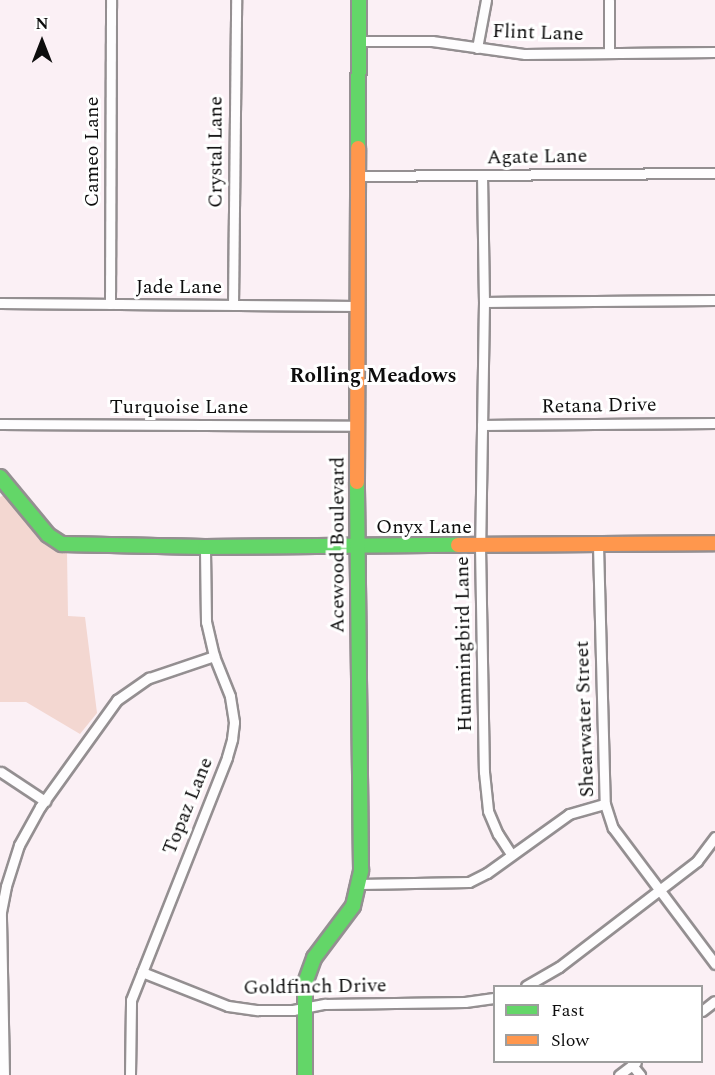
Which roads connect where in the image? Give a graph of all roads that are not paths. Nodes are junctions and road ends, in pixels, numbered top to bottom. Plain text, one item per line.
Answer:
1 (111, 0) edge
2 (236, 0) edge
3 (359, 0) edge
4 (486, 0) edge
5 (609, 0) edge
6 (360, 41) junction
7 (477, 48) junction
8 (715, 52) edge
9 (609, 53) junction
10 (715, 173) edge
11 (482, 175) junction
12 (359, 176) junction
13 (715, 300) edge
14 (484, 302) junction
15 (0, 303) edge
16 (110, 304) junction
17 (233, 305) junction
18 (357, 306) junction
19 (715, 423) edge
20 (0, 424) edge
21 (482, 425) junction
22 (357, 426) junction
23 (0, 477) edge
24 (715, 543) edge
25 (598, 544) junction
26 (357, 546) junction
27 (480, 546) junction
28 (205, 547) junction
29 (214, 656) junction
30 (1, 772) edge
31 (45, 801) junction
32 (605, 804) junction
33 (715, 837) edge
34 (512, 854) junction
35 (360, 884) junction
36 (659, 892) junction
37 (715, 964) edge
38 (142, 972) junction
39 (529, 985) edge
40 (493, 998) edge
41 (715, 1001) edge
42 (303, 1007) junction
43 (703, 1010) edge
44 (634, 1063) edge
45 (4, 1075) edge
46 (130, 1075) edge
47 (305, 1075) edge
48 (619, 1075) edge
49 (640, 1075) edge

1 - 16 street, Cameo Lane
2 - 17 street, Crystal Lane
3 - 6 street, Acewood Boulevard
4 - 7 street
5 - 9 street
6 - 7 street, Flint Lane
6 - 12 street, Acewood Boulevard
7 - 9 street, Flint Lane
8 - 9 street, Flint Lane
10 - 11 street, Agate Lane
11 - 12 street, Agate Lane
11 - 14 street, Hummingbird Lane
12 - 18 street, Acewood Boulevard
13 - 14 street
14 - 21 street, Hummingbird Lane
15 - 16 street, Jade Lane
16 - 17 street, Jade Lane
17 - 18 street, Jade Lane
18 - 22 street, Acewood Boulevard
19 - 21 street, Retana Drive
20 - 22 street, Turquoise Lane
21 - 27 street, Hummingbird Lane
22 - 26 street, Acewood Boulevard
23 - 28 street, Onyx Lane
24 - 25 street, Onyx Lane
25 - 27 street, Onyx Lane
25 - 32 street, Shearwater Street
26 - 27 street, Onyx Lane
26 - 28 street, Onyx Lane
26 - 35 street, Acewood Boulevard
27 - 34 street, Hummingbird Lane
28 - 29 street, Topaz Lane
29 - 31 street
29 - 38 street, Topaz Lane
30 - 31 street
31 - 45 street
32 - 34 street
32 - 36 street, Shearwater Street
33 - 36 street
34 - 35 street
35 - 42 street, Acewood Boulevard
36 - 37 street, Shearwater Street
36 - 39 street
38 - 42 street, Goldfinch Drive
38 - 46 street, Topaz Lane
40 - 42 street, Goldfinch Drive
41 - 43 street
42 - 47 street, Acewood Boulevard
44 - 48 street
44 - 49 street

